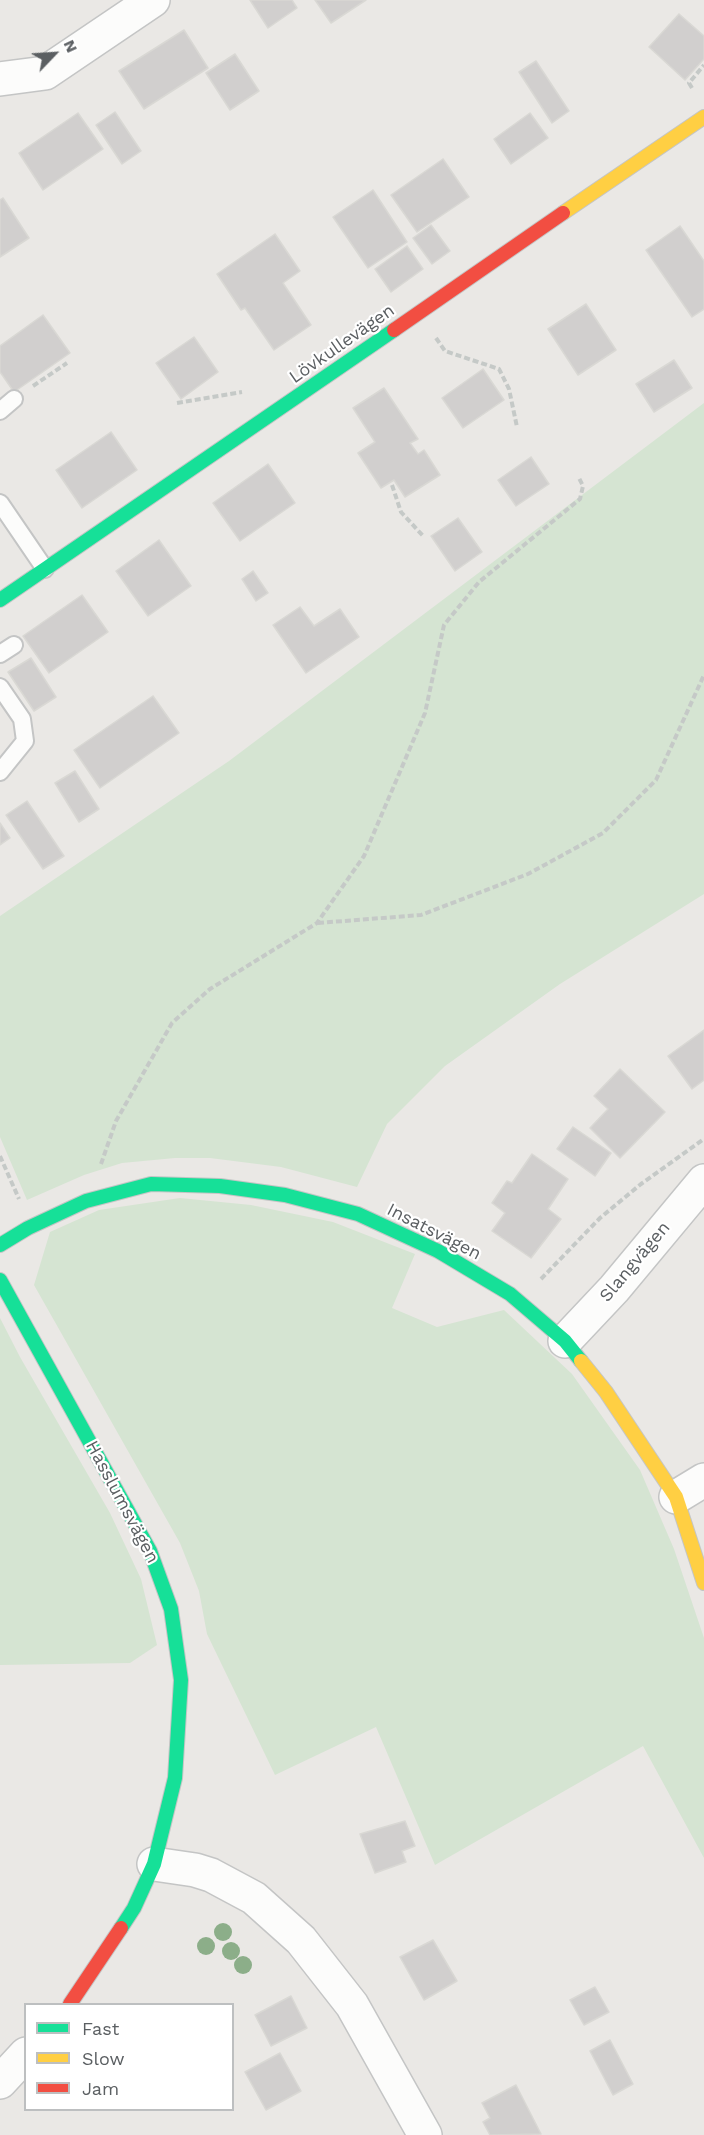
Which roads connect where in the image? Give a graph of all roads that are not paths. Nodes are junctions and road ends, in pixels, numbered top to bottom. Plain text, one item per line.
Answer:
1 (153, 0) edge
2 (0, 79) edge
3 (704, 117) edge
4 (14, 399) road end
5 (0, 411) edge
6 (0, 503) edge
7 (45, 569) junction
8 (0, 575) edge
9 (6, 596) edge
10 (14, 645) dead end
11 (0, 654) edge
12 (0, 687) edge
13 (0, 772) edge
14 (704, 1181) edge
15 (0, 1245) edge
16 (0, 1280) edge
17 (565, 1341) junction
18 (704, 1480) edge
19 (676, 1497) junction
20 (704, 1583) edge
21 (154, 1864) junction
22 (71, 2003) edge
23 (24, 2056) edge
24 (0, 2082) edge
25 (425, 2135) edge

1 - 2 street
3 - 7 street, Lövkullevägen
4 - 5 lane
6 - 7 lane
7 - 9 street, Lövkullevägen
8 - 9 lane
10 - 11 lane
12 - 13 lane
14 - 17 street, Slangvägen
15 - 17 street, Insatsvägen
16 - 21 street, Hasslumsvägen
17 - 19 street, Insatsvägen
18 - 19 street
19 - 20 street, Insatsvägen
21 - 22 street, Hasslumsvägen
21 - 25 street
23 - 24 street

